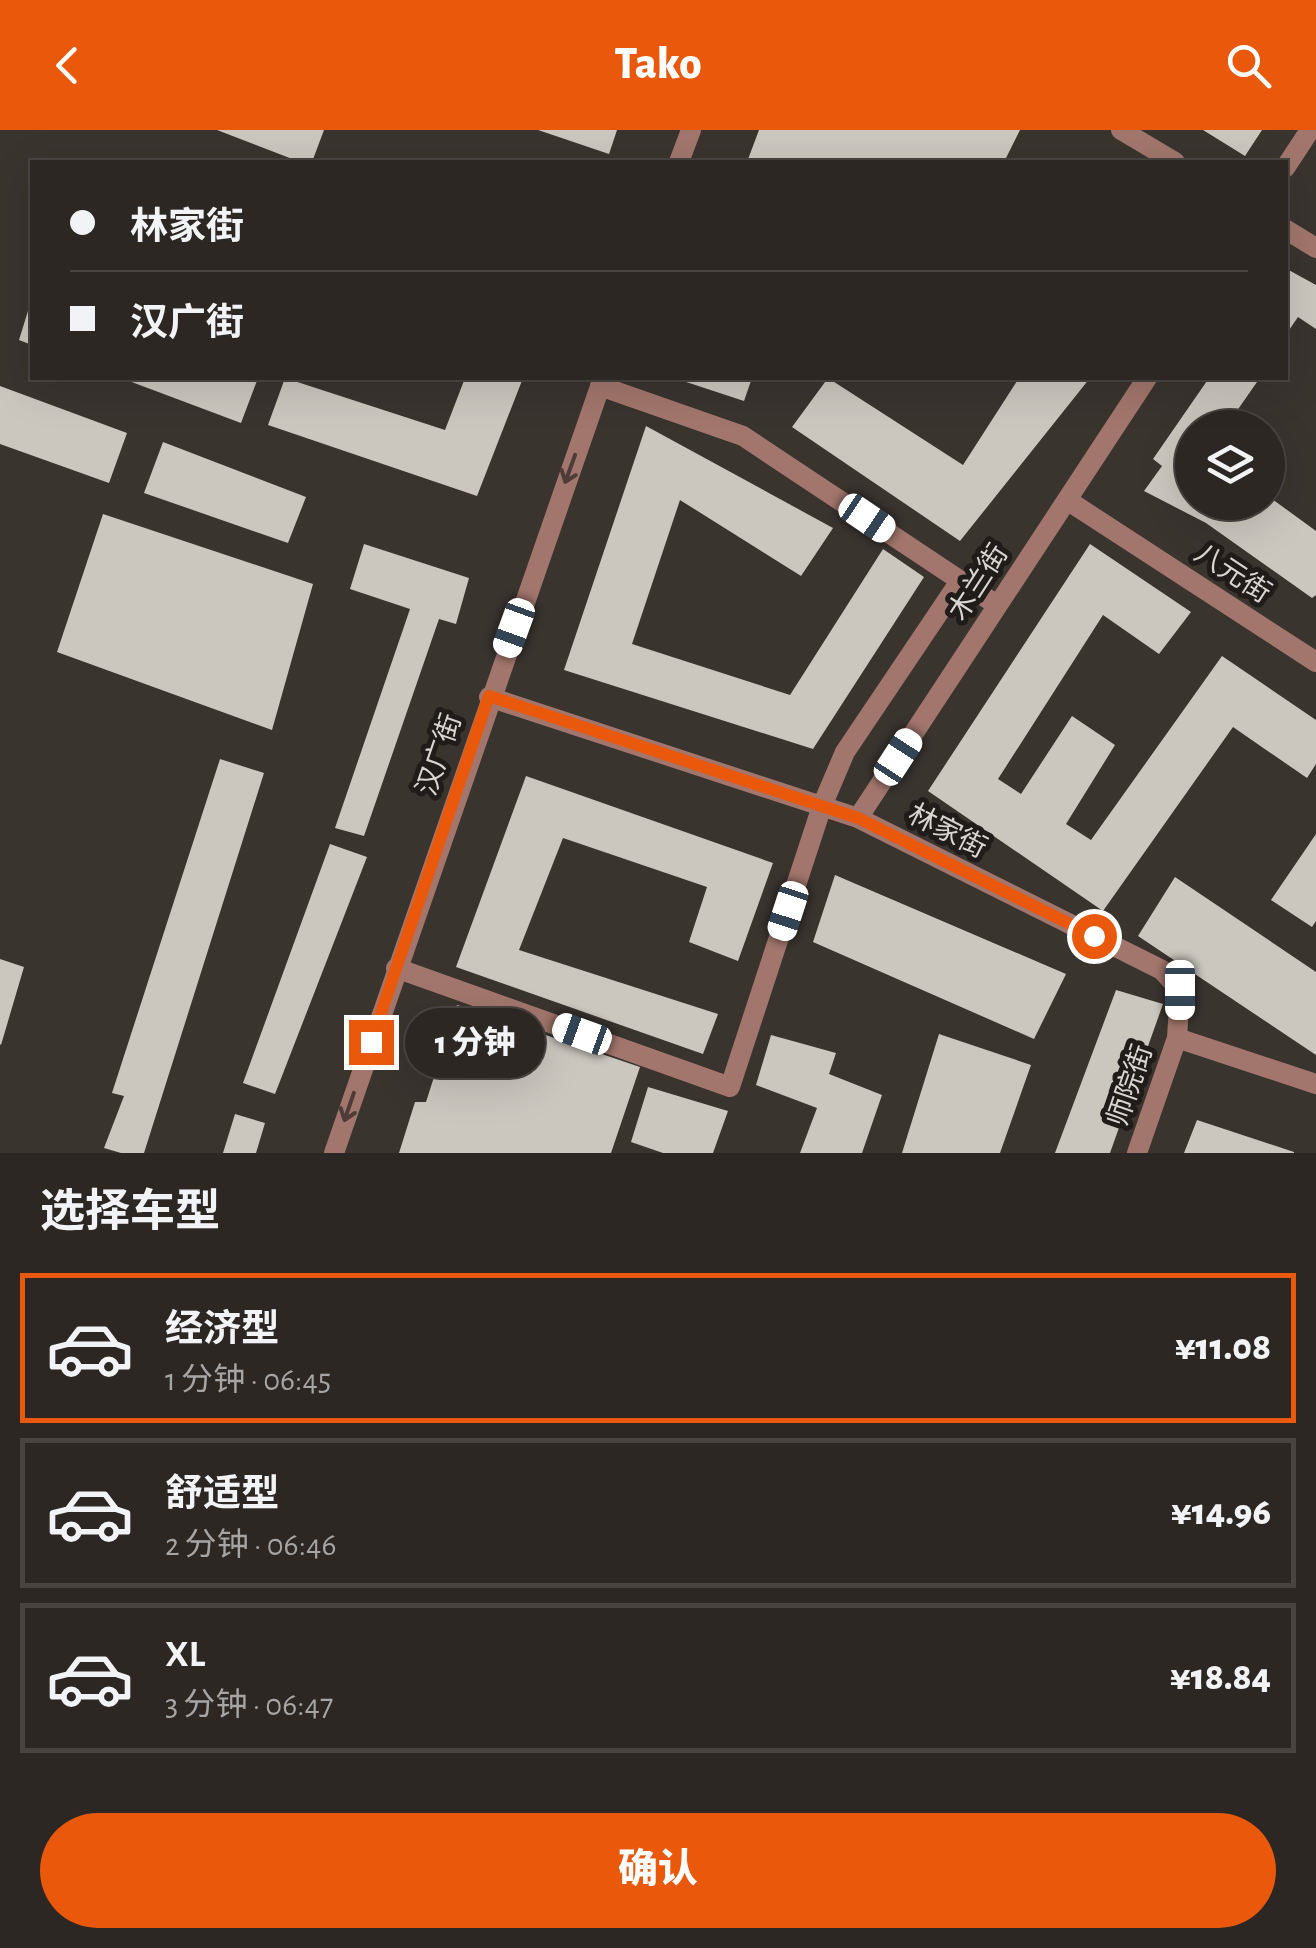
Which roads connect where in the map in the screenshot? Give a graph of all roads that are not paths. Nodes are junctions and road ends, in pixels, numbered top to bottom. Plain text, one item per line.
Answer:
1 (691, 130) edge
2 (1121, 130) edge
3 (1310, 130) edge
4 (681, 160) edge
5 (1172, 160) edge
6 (1288, 163) edge
7 (1288, 231) edge
8 (1316, 248) edge
9 (1146, 380) edge
10 (602, 382) edge
11 (1067, 500) junction
12 (960, 580) junction
13 (998, 606) junction
14 (1316, 662) edge
15 (489, 696) junction
16 (822, 806) junction
17 (858, 818) junction
18 (396, 968) junction
19 (1177, 1038) junction
20 (1316, 1084) edge
21 (334, 1153) edge
22 (1137, 1153) edge

1 - 4 street
2 - 5 street
3 - 6 street
7 - 8 street
9 - 11 street, 木兰街
10 - 12 street
10 -> 15 street, 汉广街
11 - 13 street, 木兰街
11 - 14 street, 八元街
12 - 13 street
12 - 16 street
13 - 17 street, 木兰街
15 - 16 street, 林家街
15 - 18 street, 汉广街
16 - 17 street, 林家街
16 - 18 street
17 - 19 street, 林家街
18 -> 21 street, 汉广街
19 - 20 street
19 - 22 street, 师院街

